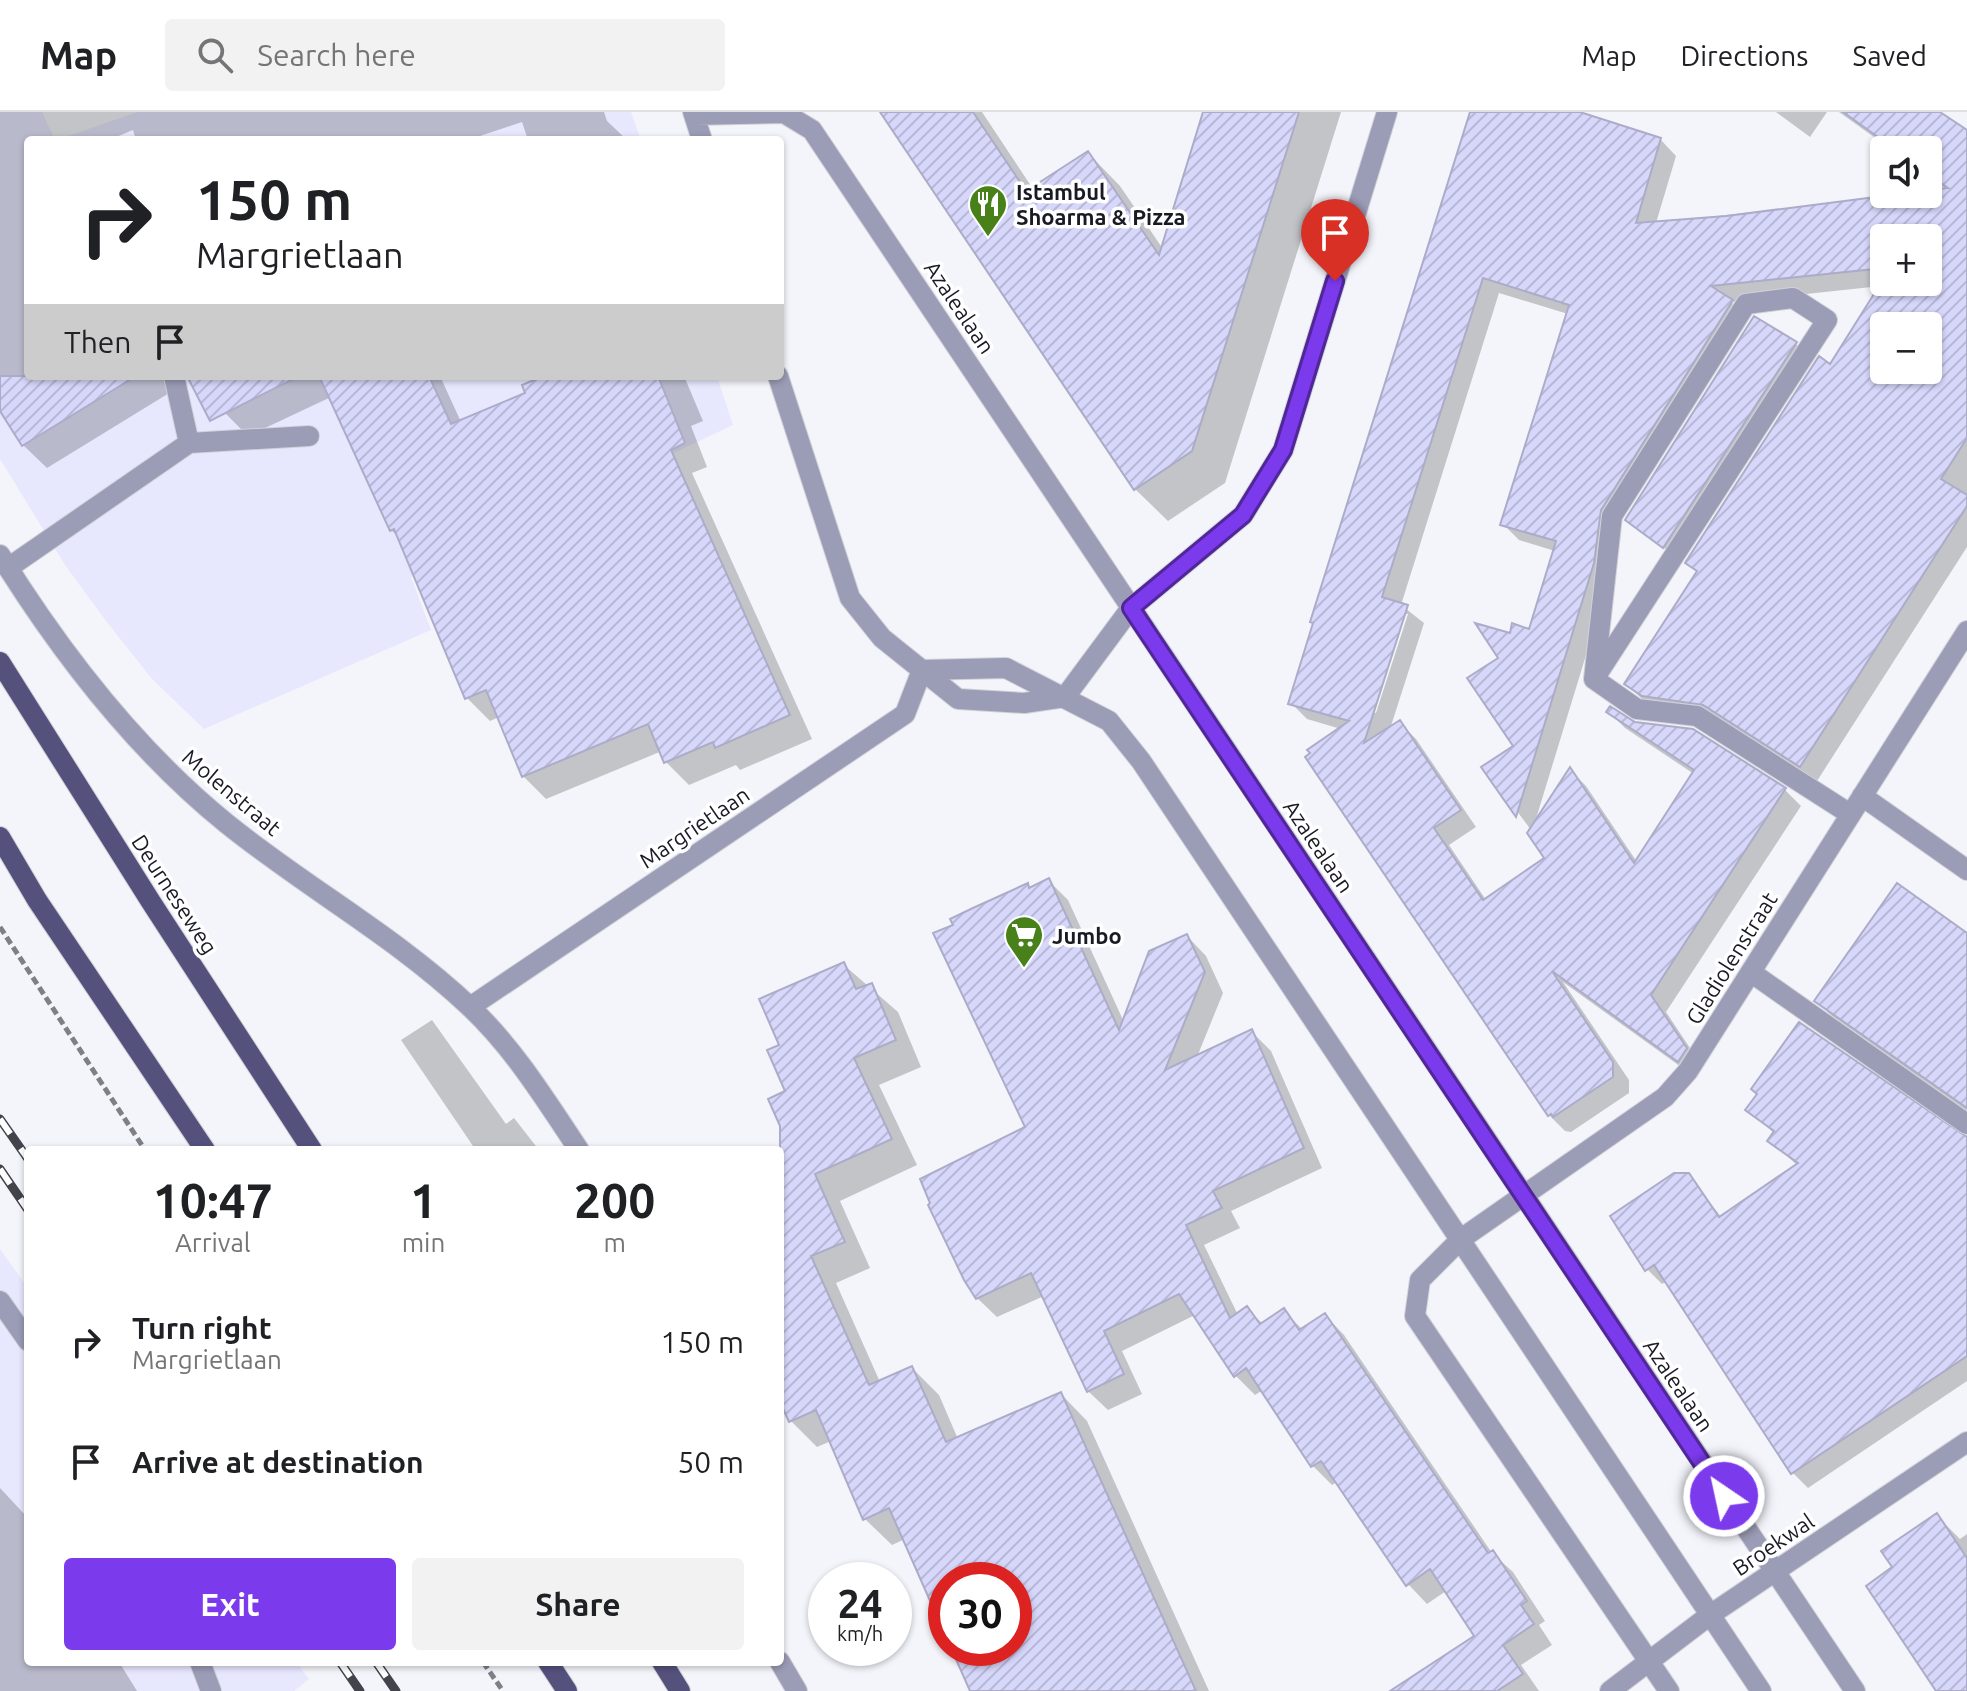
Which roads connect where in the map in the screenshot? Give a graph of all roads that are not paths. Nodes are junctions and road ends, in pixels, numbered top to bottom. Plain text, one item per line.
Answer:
1 (1387, 112) edge
2 (694, 114) edge
3 (701, 136) edge
4 (175, 380) edge
5 (779, 380) edge
6 (309, 436) dead end
7 (189, 443) junction
8 (4, 561) edge
9 (1131, 608) junction
10 (1967, 631) edge
11 (0, 662) edge
12 (922, 670) junction
13 (1594, 679) junction
14 (1065, 697) junction
15 (1862, 796) junction
16 (1850, 814) junction
17 (0, 837) edge
18 (1967, 870) edge
19 (1752, 973) junction
20 (470, 1007) junction
21 (1967, 1124) edge
22 (202, 1146) edge
23 (309, 1146) edge
24 (576, 1146) edge
25 (1524, 1197) junction
26 (1461, 1239) junction
27 (0, 1301) edge
28 (24, 1335) edge
29 (1967, 1442) edge
30 (1774, 1571) junction
31 (1710, 1615) junction
32 (1651, 1663) junction
33 (202, 1666) edge
34 (551, 1666) edge
35 (664, 1666) edge
36 (782, 1666) edge
37 (211, 1691) edge
38 (567, 1691) edge
39 (680, 1691) edge
40 (797, 1691) edge
41 (1610, 1691) edge
42 (1669, 1691) edge
43 (1761, 1691) edge
44 (1855, 1691) edge

1 - 9 street
2 - 3 street, Azalealaan
2 - 9 street, Azalealaan
4 - 7 street
5 - 12 street
6 - 7 street
7 - 8 street, Molenstraat
8 - 20 street, Molenstraat
9 - 14 street
9 - 25 street, Azalealaan
10 - 15 street, Gladiolenstraat
11 - 23 main road, Deurneseweg
12 - 14 street
12 - 14 street
12 - 20 street, Margrietlaan
13 - 13 street
13 - 16 street
14 - 26 street
15 - 16 street, Gladiolenstraat
15 - 18 street
16 - 19 street, Gladiolenstraat
17 - 22 main road
19 - 21 street
19 - 25 street, Gladiolenstraat
20 - 24 street
25 - 26 street, Gladiolenstraat
25 - 30 street, Azalealaan
26 - 31 street
26 - 32 street
27 - 28 street
29 - 30 street, Broekwal
30 - 31 street, Broekwal
30 - 44 street, Azalealaan
31 - 32 street, Broekwal
31 - 43 street
32 - 41 street, Broekwal
32 - 42 street
33 - 37 street
34 - 38 main road
35 - 39 main road
36 - 40 street

